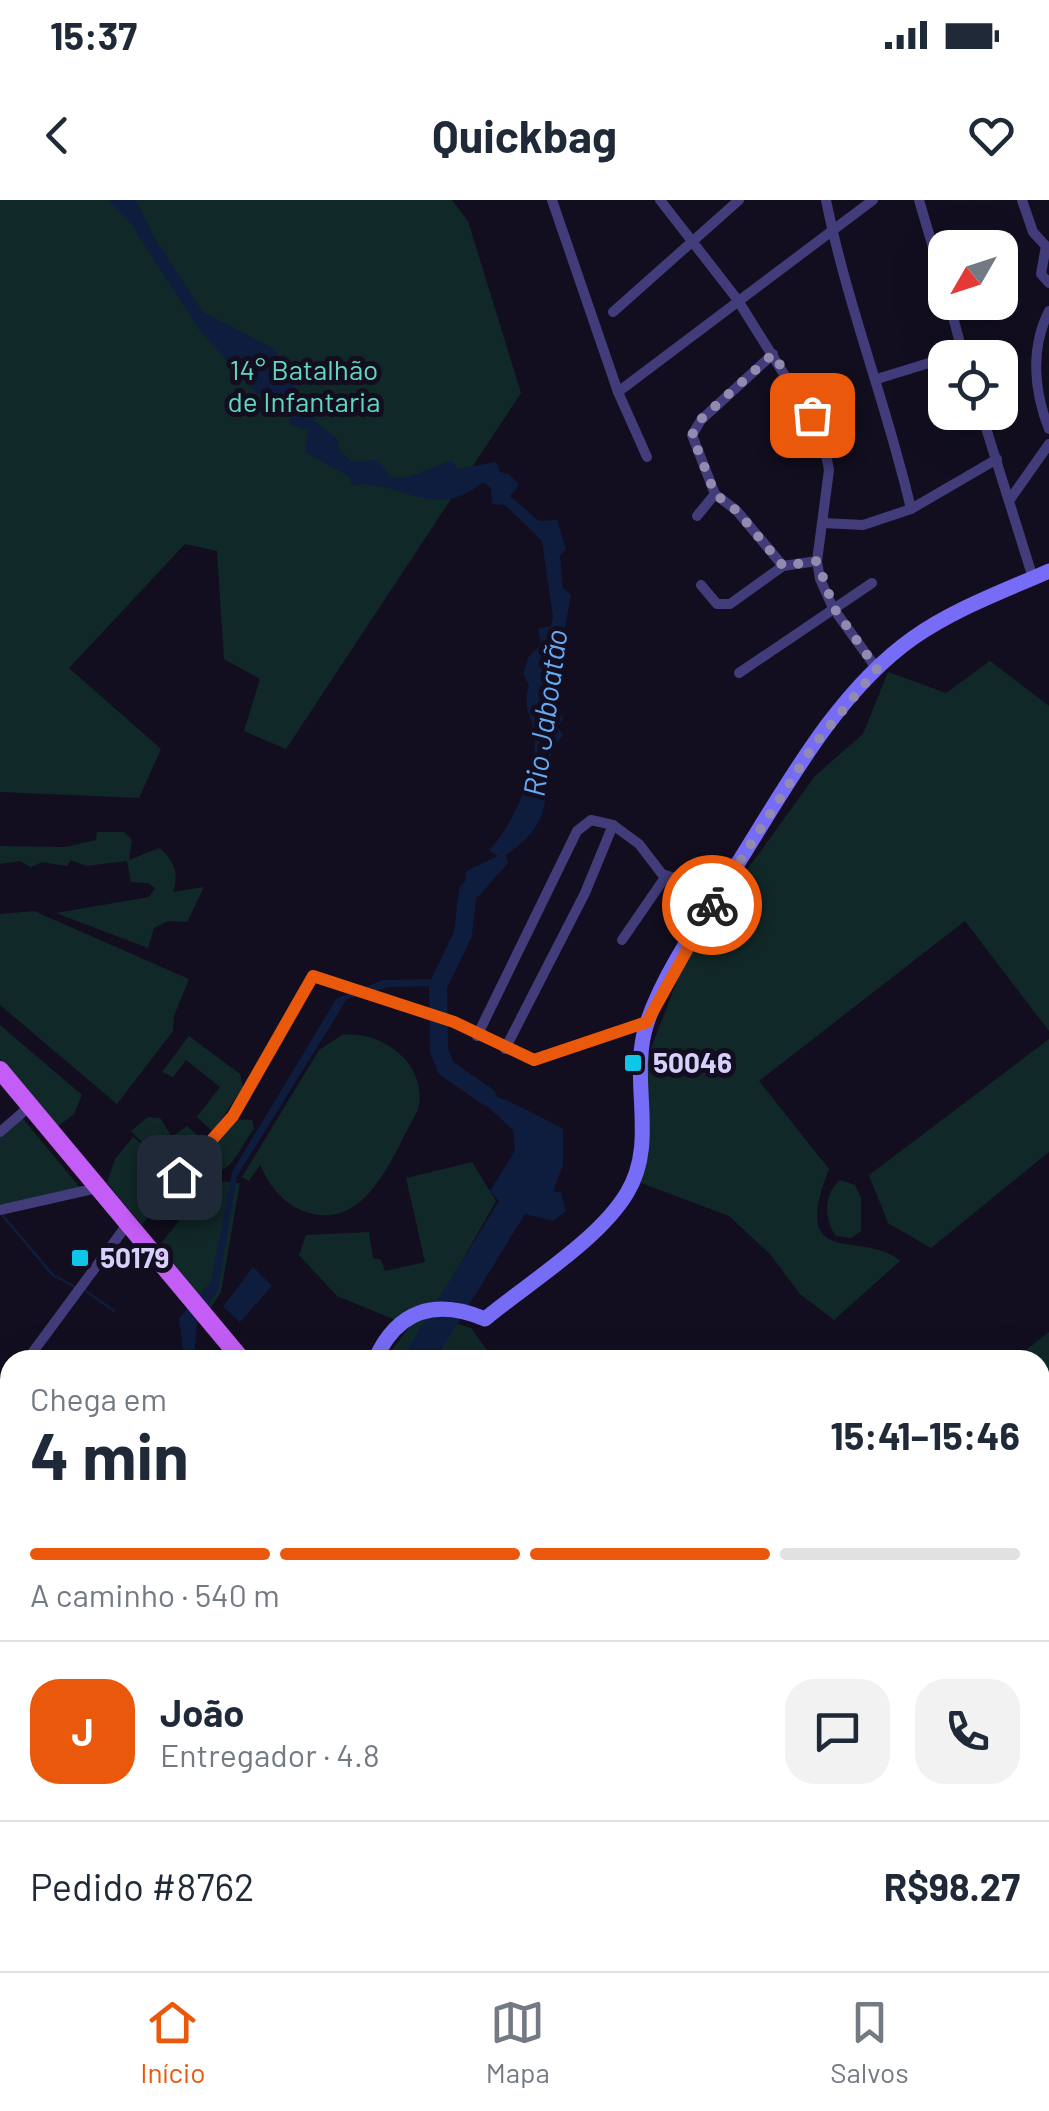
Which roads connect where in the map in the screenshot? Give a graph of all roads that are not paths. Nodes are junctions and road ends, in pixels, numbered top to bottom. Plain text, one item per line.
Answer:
1 (552, 200) edge
2 (660, 200) edge
3 (739, 200) edge
4 (826, 200) edge
5 (873, 200) edge
6 (919, 200) edge
7 (1022, 200) edge
8 (928, 230) edge
9 (833, 231) junction
10 (693, 245) junction
11 (1049, 283) edge
12 (736, 299) junction
13 (1049, 311) edge
14 (613, 312) dead end
15 (773, 354) junction
16 (928, 363) edge
17 (877, 379) junction
18 (618, 392) junction
19 (1049, 429) edge
20 (987, 430) edge
21 (1049, 444) edge
22 (648, 457) dead end
23 (997, 459) junction
24 (715, 494) junction
25 (1011, 498) junction
26 (911, 509) junction
27 (697, 516) dead end
28 (823, 522) junction
29 (817, 561) junction
30 (783, 566) junction
31 (1049, 570) edge
32 (1033, 578) junction
33 (872, 583) dead end
34 (701, 584) dead end
35 (834, 608) junction
36 (877, 669) junction
37 (739, 672) dead end
38 (614, 825) junction
39 (666, 876) junction
40 (714, 901) junction
41 (622, 940) dead end
42 (647, 1022) junction
43 (477, 1036) junction
44 (504, 1049) junction
45 (0, 1070) edge
46 (30, 1106) junction
47 (0, 1132) edge
48 (179, 1177) dead end
49 (98, 1188) junction
50 (0, 1209) edge
51 (126, 1226) junction
52 (34, 1350) edge
53 (233, 1350) edge
54 (381, 1350) edge

1 - 18 street
2 - 10 street
3 - 10 street
4 - 9 street
5 - 9 street
6 - 8 street
7 - 11 street
9 - 12 street
9 - 17 street
10 - 12 street
10 - 14 street
12 - 15 street
12 - 18 street
13 - 19 street
15 - 24 street
15 - 28 street
16 - 17 street
17 - 26 street
18 - 22 street
20 - 23 street
21 - 25 street
23 - 25 street
23 - 26 street
24 - 27 street
24 - 30 street
25 - 32 street
26 - 28 street
28 - 29 street
29 - 30 street
29 - 35 street
30 - 34 street
31 - 32 street
32 - 36 street
33 - 35 street
35 - 36 street
35 - 37 street
36 - 40 street
38 - 39 street
38 - 43 street
38 - 44 street
39 - 40 street
39 - 41 street
40 - 42 street
42 - 44 street
42 - 54 street
43 - 44 street
43 - 48 street
45 - 46 main road
46 - 47 street
46 - 49 main road
49 - 50 street
49 - 51 main road
51 - 52 street
51 - 53 main road

